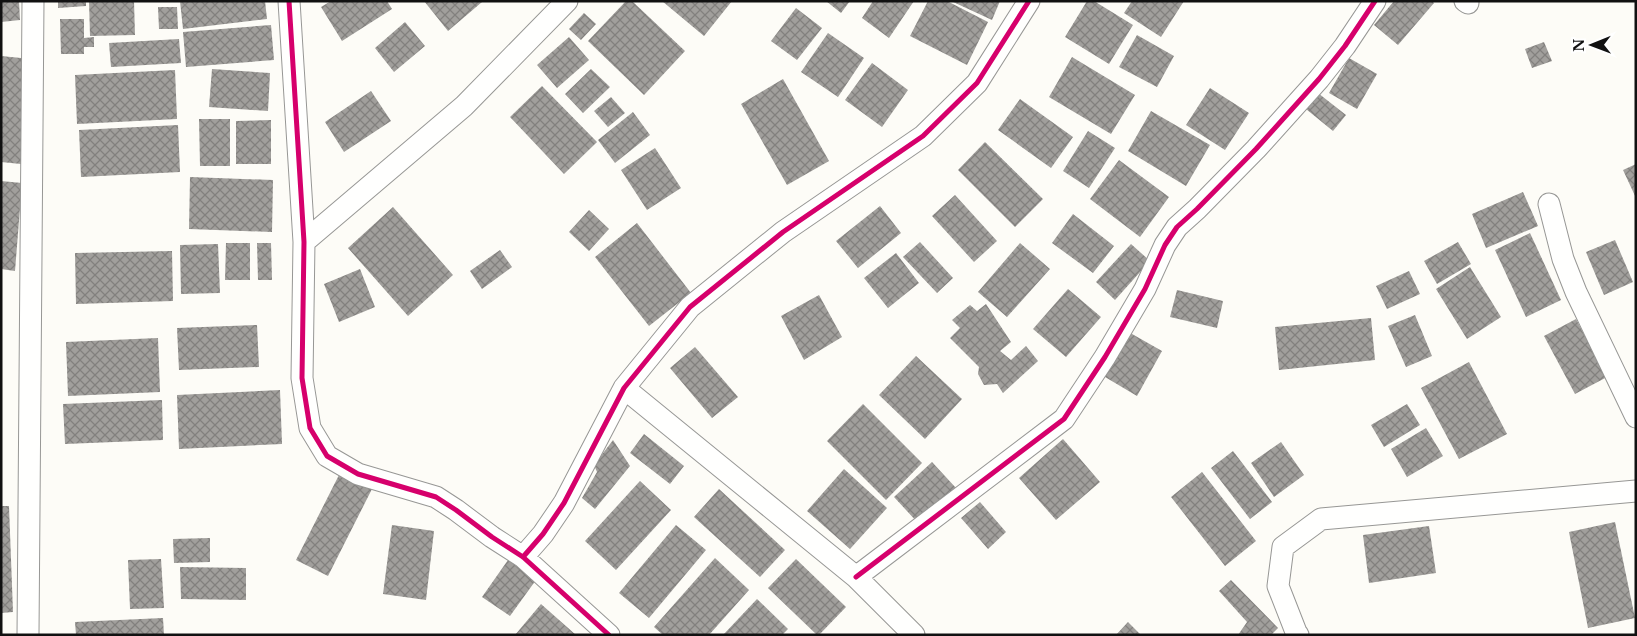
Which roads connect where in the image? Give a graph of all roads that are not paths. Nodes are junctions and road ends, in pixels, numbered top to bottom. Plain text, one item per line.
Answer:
1 (32, 1) edge
2 (289, 1) edge
3 (567, 1) edge
4 (1028, 1) edge
5 (1375, 1) edge
6 (1549, 204) dead end
7 (304, 242) junction
8 (624, 388) junction
9 (1636, 417) edge
10 (1636, 491) edge
11 (523, 558) junction
12 (856, 578) junction
13 (28, 635) edge
14 (609, 635) edge
15 (914, 635) edge
16 (1298, 635) edge

1 - 13 street
2 - 7 street
3 - 7 street
4 - 8 street
5 - 12 street
6 - 9 street
7 - 11 street
8 - 11 street
8 - 12 street
10 - 16 street
11 - 14 street
12 - 15 street

